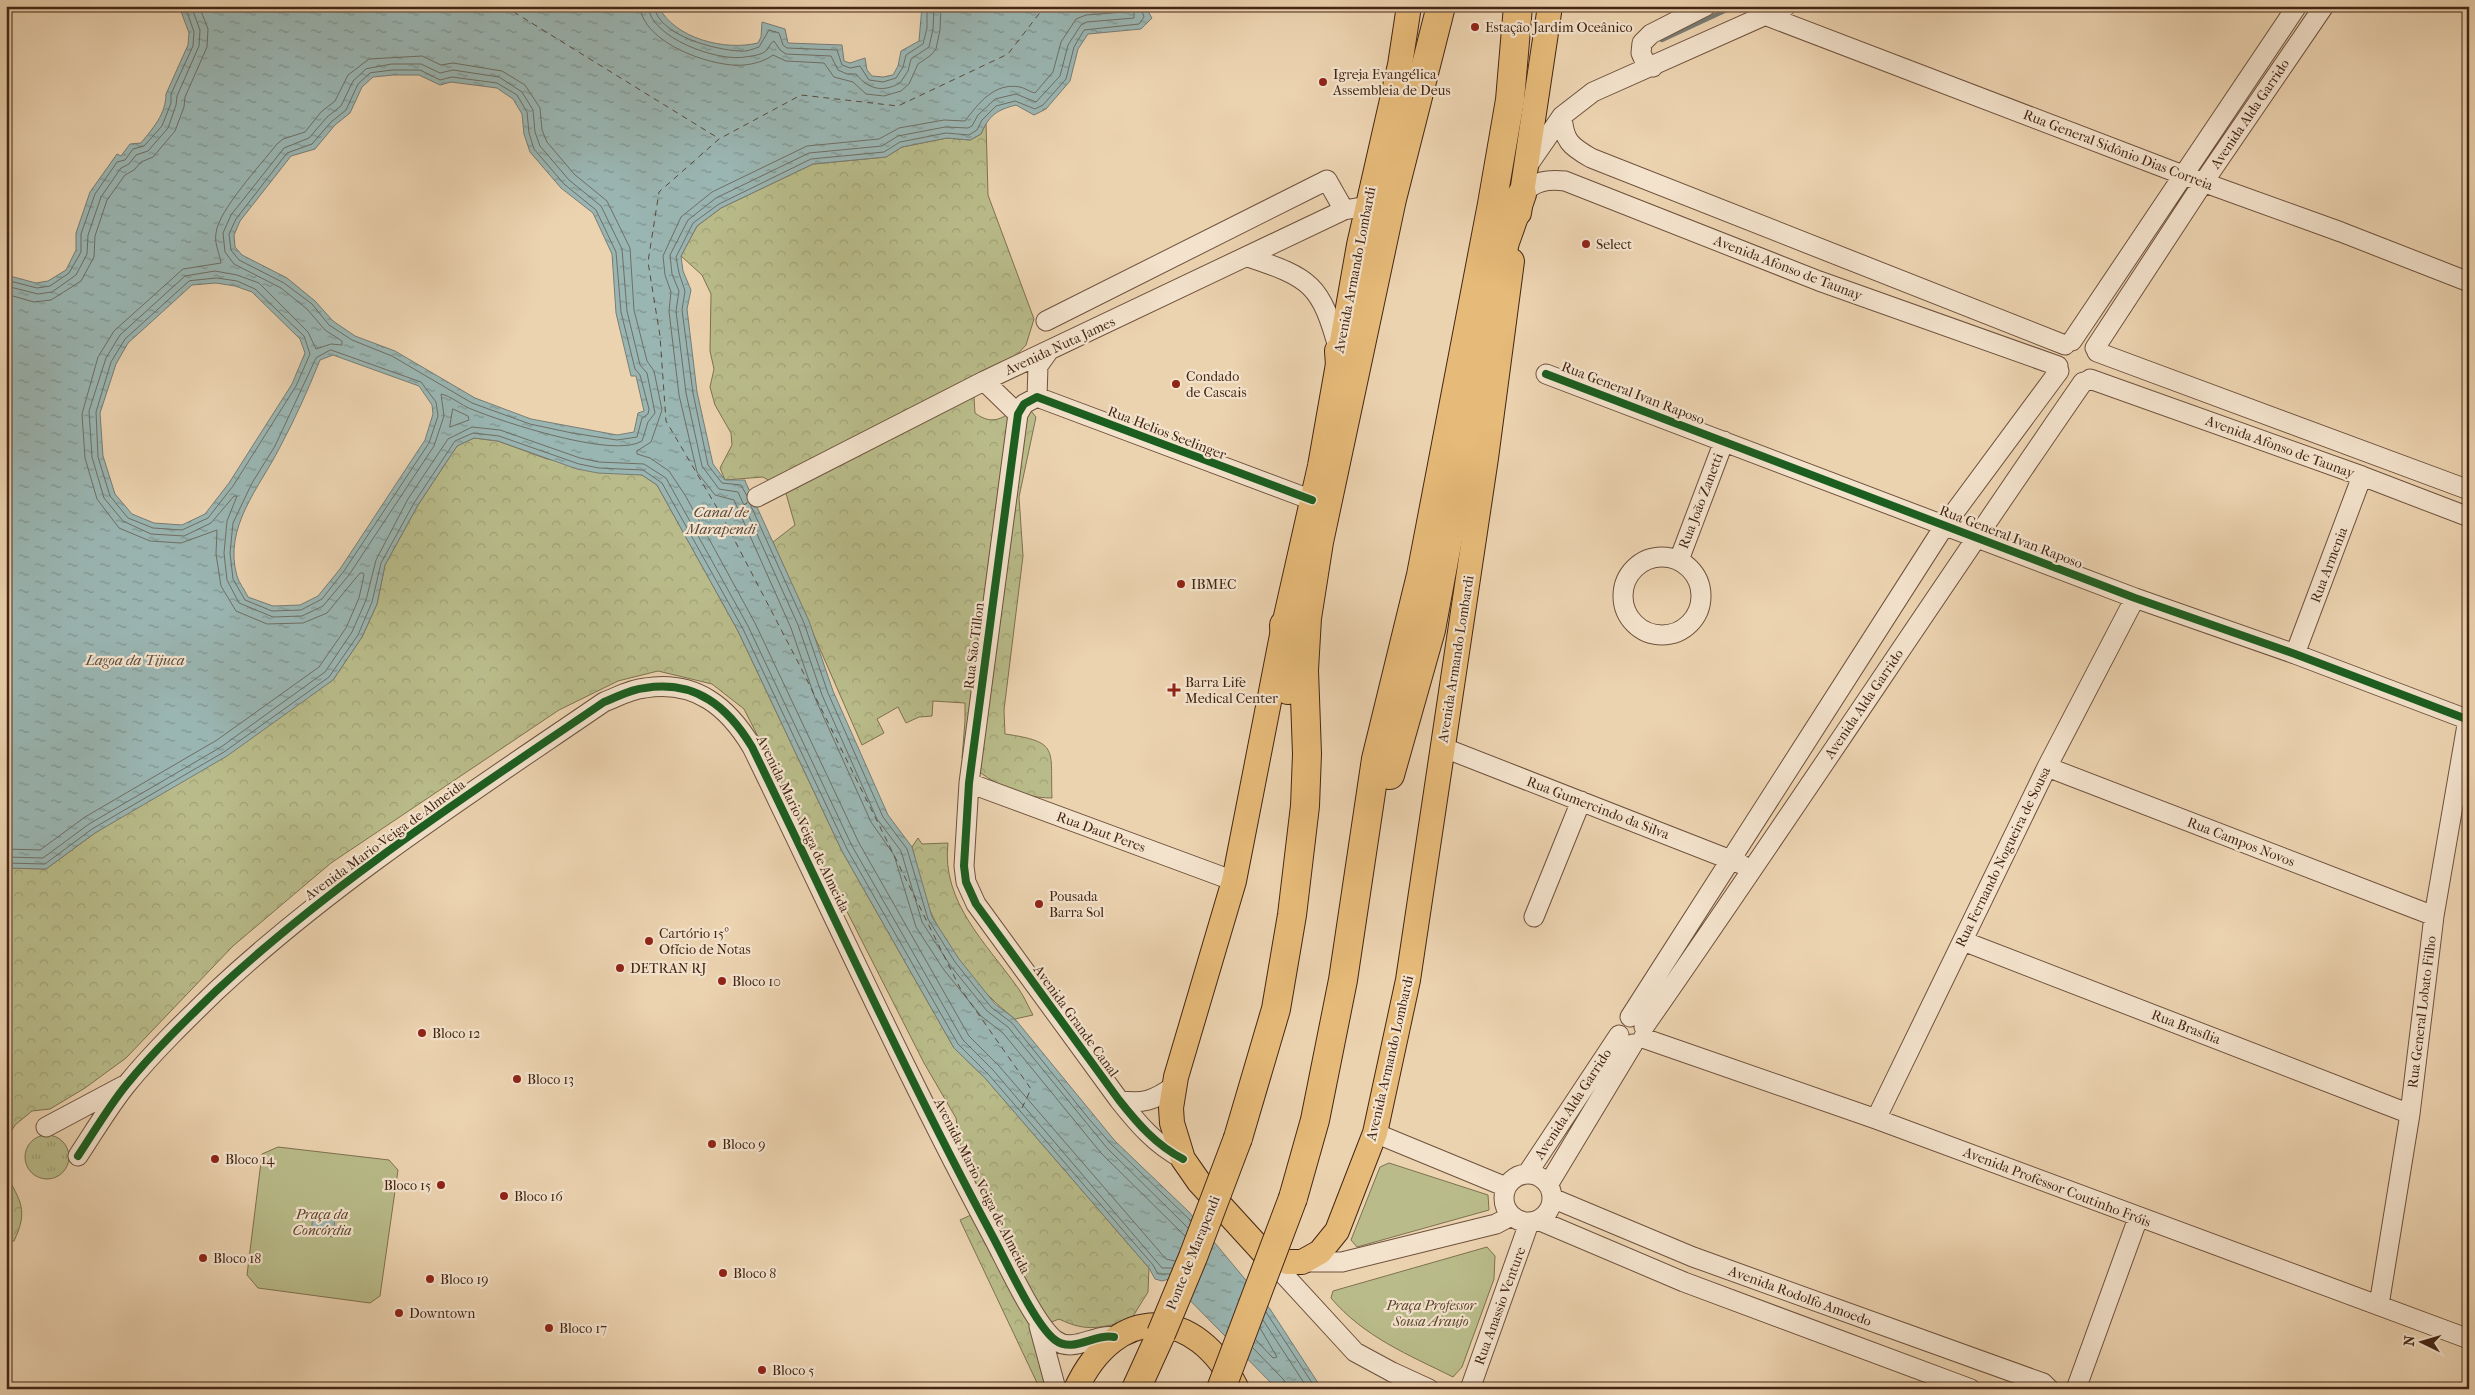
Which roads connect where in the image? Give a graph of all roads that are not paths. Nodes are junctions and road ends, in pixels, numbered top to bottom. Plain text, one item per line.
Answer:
1 (1409, 6) edge
2 (1420, 6) edge
3 (1441, 6) edge
4 (1518, 6) edge
5 (1541, 6) edge
6 (1550, 6) edge
7 (1706, 6) edge
8 (1786, 6) edge
9 (2297, 6) edge
10 (2324, 6) edge
11 (1767, 16) junction
12 (1400, 64) junction
13 (1652, 66) junction
14 (1540, 73) junction
15 (1562, 116) junction
16 (2183, 175) junction
17 (1524, 181) junction
18 (2203, 182) junction
19 (1368, 206) junction
20 (1344, 210) junction
21 (1248, 258) junction
22 (2469, 282) edge
23 (1046, 321) dead end
24 (2069, 343) junction
25 (2096, 350) junction
26 (1339, 351) junction
27 (1048, 352) junction
28 (2058, 368) junction
29 (1546, 374) dead end
30 (2087, 380) junction
31 (984, 381) junction
32 (1037, 397) junction
33 (1018, 414) junction
34 (1344, 428) junction
35 (1724, 441) junction
36 (2362, 476) junction
37 (2469, 490) edge
38 (757, 497) dead end
39 (1312, 500) junction
40 (2469, 518) edge
41 (1945, 525) junction
42 (1975, 537) junction
43 (1679, 560) junction
44 (2135, 598) junction
45 (1284, 625) junction
46 (2295, 654) junction
47 (2468, 719) edge
48 (1442, 747) junction
49 (2047, 767) junction
50 (969, 783) junction
51 (1581, 801) junction
52 (1730, 859) junction
53 (1362, 860) junction
54 (1299, 864) junction
55 (1754, 869) junction
56 (1234, 881) junction
57 (966, 882) joint
58 (2434, 916) junction
59 (1534, 917) dead end
60 (1963, 941) junction
61 (1634, 1032) junction
62 (127, 1084) junction
63 (1174, 1086) junction
64 (1119, 1100) junction
65 (2410, 1114) junction
66 (1876, 1118) junction
67 (46, 1127) dead end
68 (1375, 1132) junction
69 (1238, 1138) joint
70 (78, 1156) dead end
71 (1183, 1159) junction
72 (1527, 1174) junction
73 (1506, 1186) junction
74 (1550, 1191) junction
75 (1511, 1216) junction
76 (2138, 1218) junction
77 (1534, 1221) junction
78 (1263, 1252) junction
79 (1693, 1257) junction
80 (1302, 1262) junction
81 (1684, 1282) junction
82 (2379, 1305) junction
83 (1036, 1315) junction
84 (1114, 1337) junction
85 (2469, 1340) edge
86 (1141, 1378) edge
87 (1056, 1389) edge
88 (1076, 1389) edge
89 (1221, 1389) edge
90 (1237, 1389) edge
91 (1429, 1389) edge
92 (1470, 1389) edge
93 (1971, 1389) edge
94 (2049, 1389) edge
95 (2076, 1389) edge

1 - 12 main road, Avenida Armando Lombardi
2 - 12 main road
3 - 34 highway, Avenida Armando Lombardi
4 - 53 highway
5 - 14 main road
6 - 14 main road, Avenida Armando Lombardi
7 - 13 street
8 - 11 street
9 - 16 street, Avenida Alda Garrido
10 - 18 street, Avenida Alda Garrido
11 - 13 street
11 - 16 street, Rua General Sidônio Dias Correia
12 - 19 main road, Avenida Armando Lombardi
13 - 15 street
14 - 17 main road, Avenida Armando Lombardi
15 - 17 street
15 - 24 street
16 - 18 street, Rua General Sidônio Dias Correia
16 - 24 street, Avenida Alda Garrido
17 - 28 street, Avenida Afonso de Taunay
17 - 48 main road, Avenida Armando Lombardi
17 - 53 highway
18 - 22 street, Rua General Sidônio Dias Correia
18 - 25 street, Avenida Alda Garrido
19 - 20 street, Avenida Nuta James
19 - 26 main road, Avenida Armando Lombardi
20 - 21 street, Avenida Nuta James
20 - 23 street
21 - 26 street
21 - 27 street, Avenida Nuta James
24 - 25 street
24 - 28 street
25 - 30 street
25 - 37 street, Avenida Afonso de Taunay
26 - 34 highway
26 - 39 main road, Avenida Armando Lombardi
27 - 31 street, Avenida Nuta James
27 - 32 street
28 - 30 street
28 - 41 street, Avenida Alda Garrido
29 - 35 street, Rua General Ivan Raposo
30 - 36 street, Avenida Afonso de Taunay
30 - 42 street, Avenida Alda Garrido
31 - 33 street
31 - 38 street, Avenida Nuta James
32 - 33 street
32 - 39 street, Rua Helios Seelinger
33 - 50 street, Rua São Tillon
34 - 54 highway, Avenida Armando Lombardi
35 - 41 street, Rua General Ivan Raposo
35 - 43 street, Rua João Zanetti
36 - 40 street, Avenida Afonso de Taunay
36 - 46 street, Rua Armenia
39 - 45 main road, Avenida Armando Lombardi
41 - 42 street, Rua General Ivan Raposo
41 - 52 street, Avenida Alda Garrido
42 - 44 street, Rua General Ivan Raposo
42 - 55 street, Avenida Alda Garrido
43 - 43 street, Rua João Zanetti
44 - 46 street, Rua General Ivan Raposo
44 - 49 street, Rua Fernando Nogueira de Sousa
45 - 54 highway
45 - 56 main road, Avenida Armando Lombardi
46 - 47 street, Rua General Ivan Raposo
47 - 58 street, Rua General Lobato Filho
48 - 51 street, Rua Gumercindo da Silva
48 - 68 main road, Avenida Armando Lombardi
49 - 58 street, Rua Campos Novos
49 - 60 street, Rua Fernando Nogueira de Sousa
50 - 56 street, Rua Daut Peres
50 - 57 street, Rua São Tillon
51 - 52 street, Rua Gumercindo da Silva
51 - 59 street
52 - 55 street, Rua Gumercindo da Silva
52 - 61 street, Avenida Alda Garrido
53 - 89 highway, bridge
54 - 69 highway, Avenida Armando Lombardi
55 - 61 street, Avenida Alda Garrido
56 - 63 main road, Avenida Armando Lombardi
57 - 64 street, Avenida Grande Canal
58 - 65 street, Rua General Lobato Filho
60 - 65 street, Rua Brasília
60 - 66 street, Rua Fernando Nogueira de Sousa
61 - 66 street, Avenida Professor Coutinho Fróis
61 - 72 street, Avenida Alda Garrido
61 - 74 street, Avenida Alda Garrido
62 - 67 street, Avenida Mario Veiga de Almeida
62 - 70 street, Avenida Mario Veiga de Almeida
62 - 83 street, Avenida Mario Veiga de Almeida
63 - 64 street
63 - 71 main road, Avenida Armando Lombardi
64 - 71 street, Avenida Grande Canal
65 - 82 street, Rua General Lobato Filho
66 - 76 street, Avenida Professor Coutinho Fróis
68 - 73 street
68 - 80 main road, Avenida Armando Lombardi
69 - 86 highway, Ponte de Marapendi, bridge
71 - 78 main road, Avenida Armando Lombardi
72 - 73 street
72 - 74 street
73 - 75 street
74 - 77 street
74 - 79 street, Avenida Rodolfo Amoedo
75 - 77 street
75 - 80 street
76 - 82 street, Avenida Professor Coutinho Fróis
76 - 95 street
77 - 81 street, Avenida Rodolfo Amoedo
77 - 92 street, Rua Anassio Venture
78 - 80 main road, Avenida Armando Lombardi
78 - 91 street
79 - 81 street
79 - 94 street, Avenida Rodolfo Amoedo
81 - 93 street, Avenida Rodolfo Amoedo
82 - 85 street, Avenida Professor Coutinho Fróis
83 - 84 street, Avenida Mario Veiga de Almeida
83 - 87 street, Avenida Mario Veiga de Almeida
84 - 88 main road
84 - 90 main road

